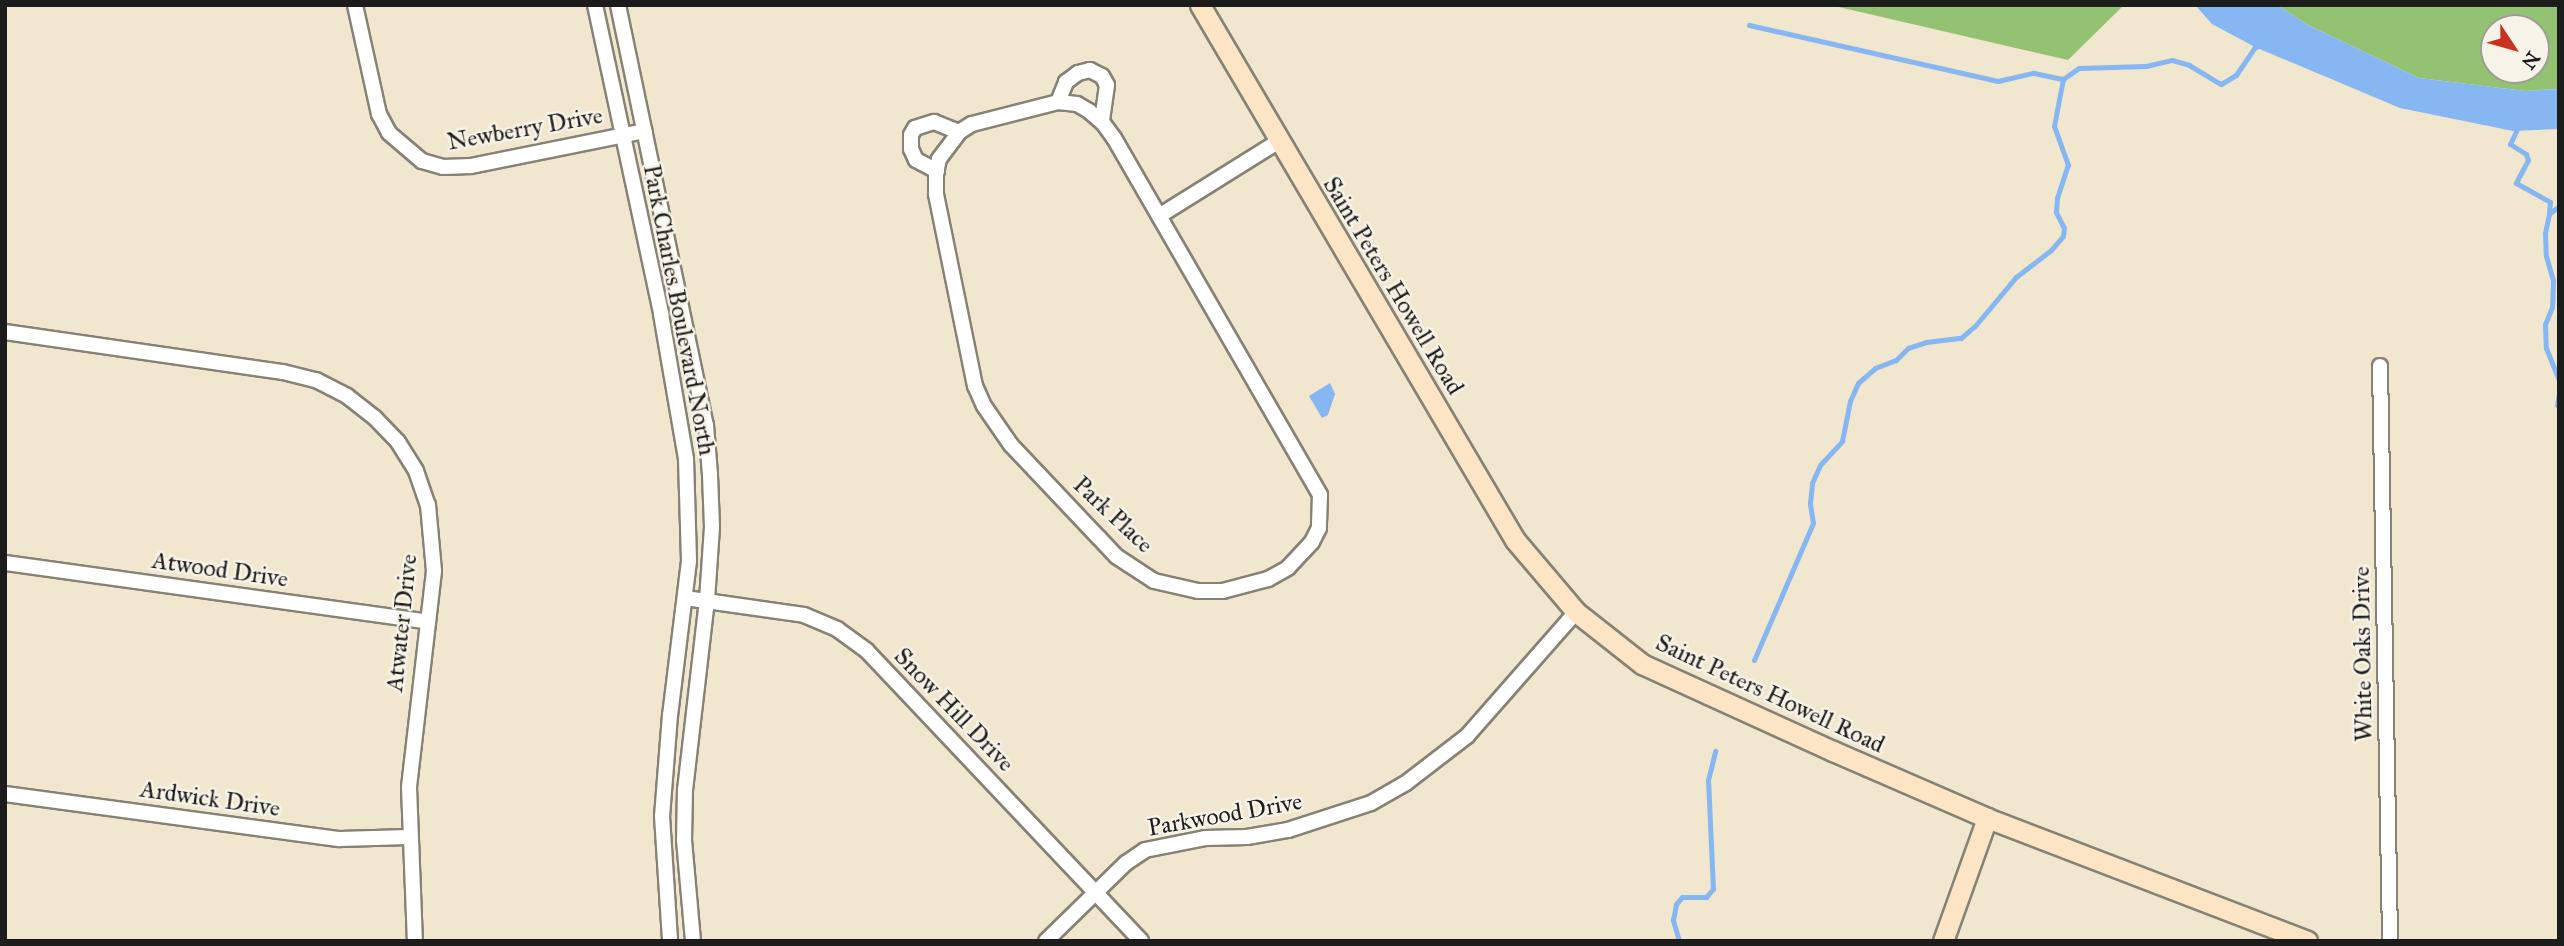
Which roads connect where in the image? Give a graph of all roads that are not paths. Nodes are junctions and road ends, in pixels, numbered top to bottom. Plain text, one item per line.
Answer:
1 (355, 5) edge
2 (595, 5) edge
3 (618, 5) edge
4 (1200, 5) edge
5 (1058, 102) junction
6 (1101, 121) junction
7 (645, 131) junction
8 (959, 132) junction
9 (623, 135) junction
10 (1279, 141) junction
11 (936, 171) junction
12 (1159, 216) junction
13 (5, 331) edge
14 (2380, 366) dead end
15 (5, 563) edge
16 (685, 598) junction
17 (707, 600) junction
18 (1576, 612) junction
19 (428, 622) junction
20 (5, 794) edge
21 (1987, 818) junction
22 (408, 837) junction
23 (1096, 891) junction
24 (690, 916) junction
25 (667, 918) junction
26 (415, 941) edge
27 (670, 941) edge
28 (693, 941) edge
29 (1045, 941) edge
30 (1141, 941) edge
31 (1943, 941) edge
32 (2307, 941) edge
33 (2390, 941) edge

1 - 9 street, Newberry Drive
2 - 9 street, Park Charles Boulevard North
3 - 7 street, Park Charles Boulevard North
4 - 10 main road, Saint Peters Howell Road
5 - 6 street, Park Place
5 - 6 street
5 - 8 street
6 - 12 street, Park Place
7 - 9 street, Newberry Drive
7 - 17 street, Park Charles Boulevard North
8 - 11 street
8 - 11 street
9 - 16 street, Park Charles Boulevard North
10 - 12 street
10 - 18 main road, Saint Peters Howell Road
11 - 12 street, Park Place
13 - 19 street, Atwater Drive
14 - 33 street, White Oaks Drive
15 - 19 street, Atwood Drive
16 - 17 street, Snow Hill Drive
16 - 25 street, Park Charles Boulevard North
17 - 23 street, Snow Hill Drive
17 - 24 street, Park Charles Boulevard North
18 - 21 main road, Saint Peters Howell Road
18 - 23 street, Parkwood Drive
19 - 22 street, Atwater Drive
20 - 22 street, Ardwick Drive
21 - 31 main road
21 - 32 main road, Saint Peters Howell Road
22 - 26 street, Atwater Drive
23 - 29 street, Parkwood Drive
23 - 30 street, Snow Hill Drive
24 - 25 street
24 - 28 street, Park Charles Boulevard North
25 - 27 street, Park Charles Boulevard North

